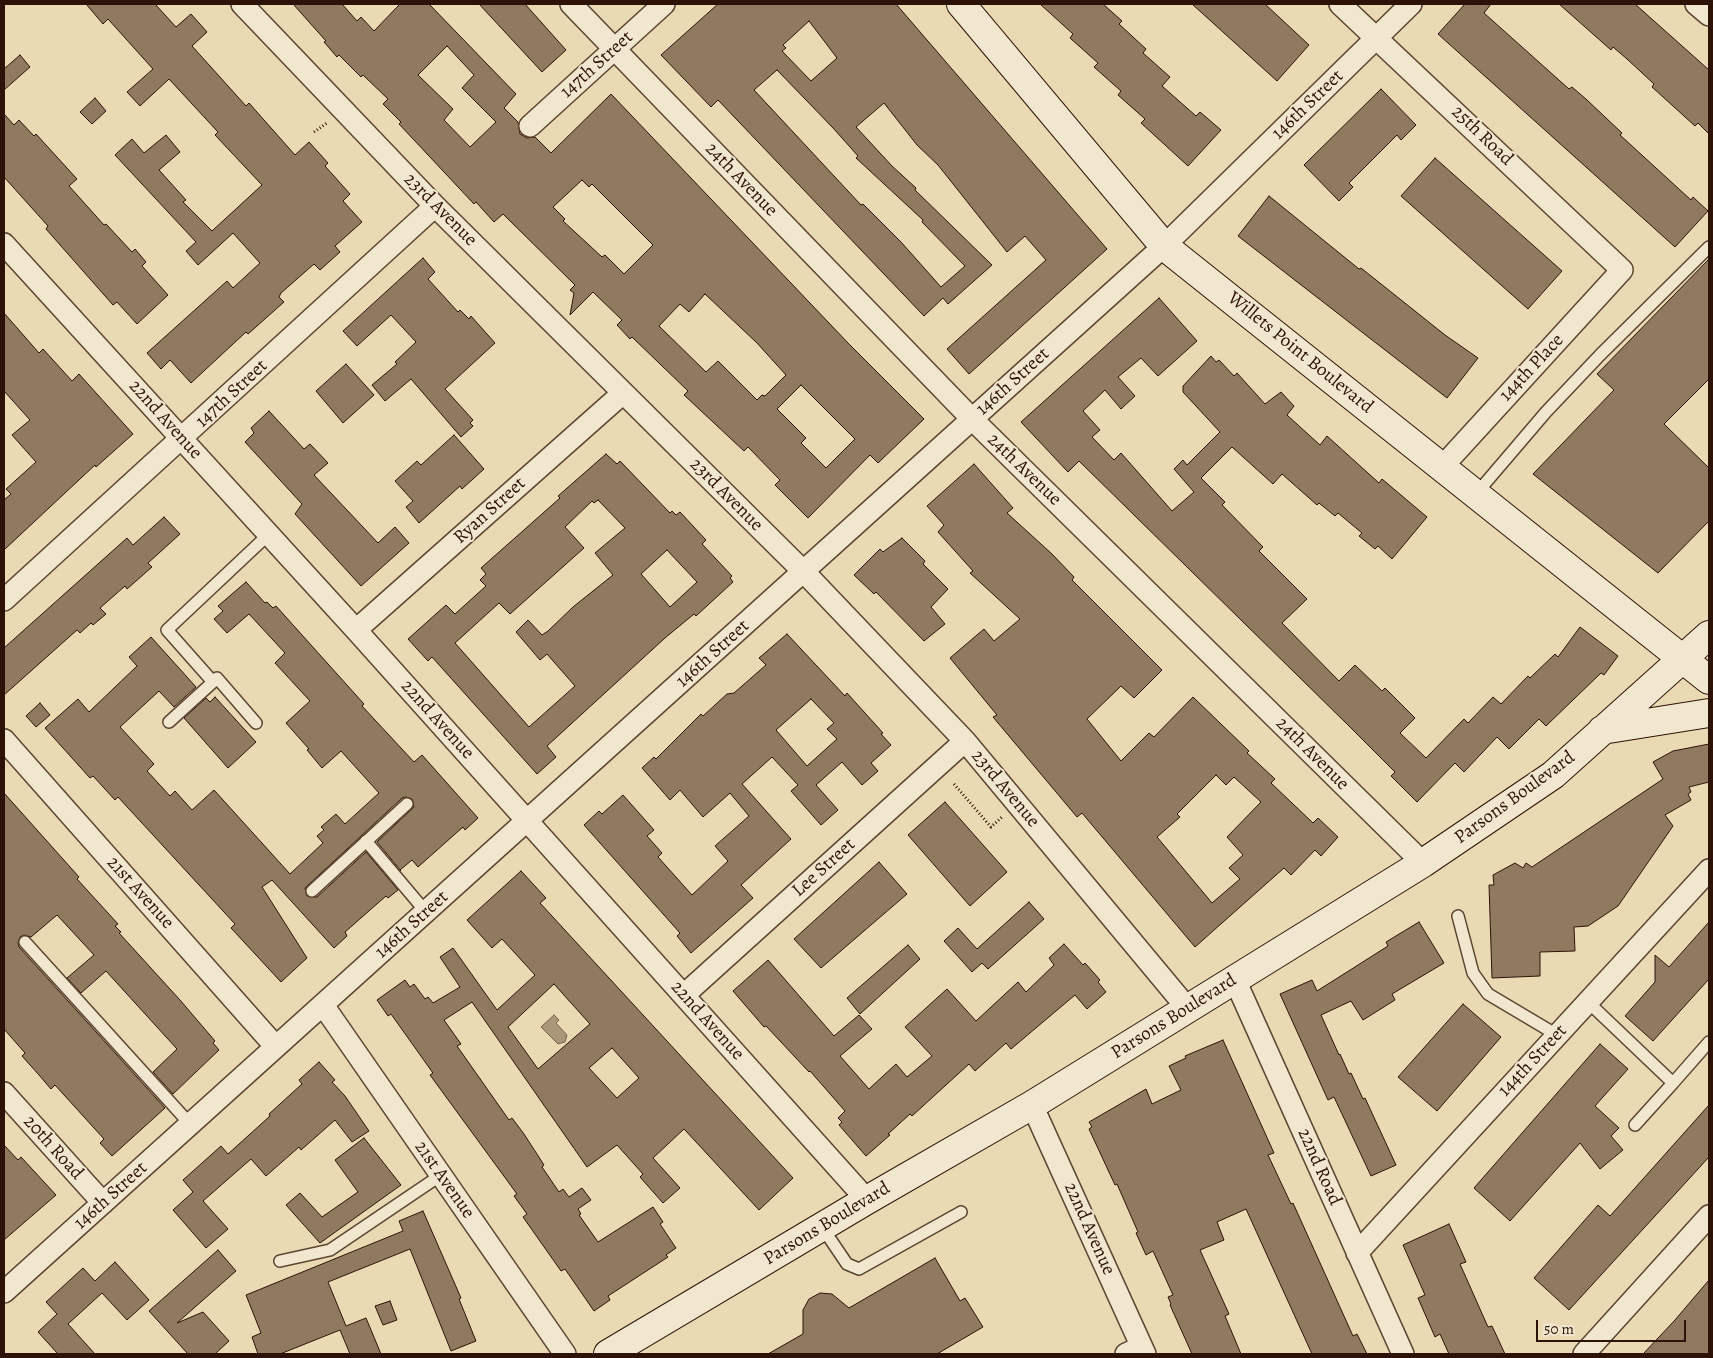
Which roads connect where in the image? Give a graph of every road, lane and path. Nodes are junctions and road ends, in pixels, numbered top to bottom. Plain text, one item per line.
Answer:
1 (242, 4) edge
2 (571, 4) edge
3 (664, 4) edge
4 (961, 4) edge
5 (1340, 4) edge
6 (1411, 4) edge
7 (1696, 4) edge
8 (1709, 15) edge
9 (1377, 37) junction
10 (615, 49) junction
11 (327, 123) dead end
12 (530, 126) dead end
13 (314, 132) dead end
14 (436, 206) junction
15 (4, 244) edge
16 (1164, 246) junction
17 (1709, 247) edge
18 (1622, 270) joint
19 (623, 393) junction
20 (972, 419) junction
21 (182, 440) junction
22 (1442, 467) junction
23 (1476, 494) junction
24 (269, 534) junction
25 (804, 572) junction
26 (4, 600) edge
27 (356, 630) junction
28 (1709, 635) edge
29 (1682, 658) junction
30 (1709, 680) edge
31 (213, 682) junction
32 (1709, 713) edge
33 (169, 722) dead end
34 (256, 723) dead end
35 (1602, 730) junction
36 (4, 740) edge
37 (965, 741) junction
38 (954, 784) dead end
39 (407, 804) dead end
40 (1004, 815) dead end
41 (527, 821) junction
42 (366, 842) junction
43 (1423, 863) junction
44 (1709, 870) edge
45 (312, 891) dead end
46 (426, 912) junction
47 (1458, 916) dead end
48 (25, 942) dead end
49 (1235, 980) junction
50 (684, 995) junction
51 (1588, 1002) junction
52 (323, 1005) junction
53 (1188, 1009) junction
54 (1557, 1035) junction
55 (1709, 1042) edge
56 (276, 1047) junction
57 (1673, 1083) junction
58 (4, 1093) edge
59 (1032, 1104) junction
60 (190, 1124) junction
61 (1635, 1125) dead end
62 (441, 1175) junction
63 (867, 1200) junction
64 (103, 1202) junction
65 (961, 1212) dead end
66 (1709, 1216) edge
67 (822, 1227) junction
68 (1357, 1253) junction
69 (280, 1261) dead end
70 (4, 1292) edge
71 (1137, 1352) edge
72 (565, 1354) edge
73 (608, 1354) edge
74 (1403, 1354) edge
75 (1584, 1354) edge

1 - 14 street, 23rd Avenue
2 - 10 street, 24th Avenue
3 - 10 street, 147th Street
4 - 16 street, Willets Point Boulevard
5 - 9 street, 25th Road
6 - 9 street, 146th Street
7 - 8 street
9 - 16 street, 146th Street
9 - 18 street, 25th Road
10 - 12 street, 147th Street
10 - 20 street, 24th Avenue
11 - 13 path
14 - 19 street, 23rd Avenue
14 - 21 street, 147th Street
15 - 21 street, 22nd Avenue
16 - 20 street, 146th Street
16 - 22 street, Willets Point Boulevard
17 - 23 lane
18 - 22 street, 144th Place
19 - 25 street, 23rd Avenue
19 - 27 street, Ryan Street
20 - 25 street, 146th Street
20 - 43 street, 24th Avenue
21 - 24 street, 22nd Avenue
21 - 26 street, 147th Street
22 - 23 street, Willets Point Boulevard
23 - 29 street, Willets Point Boulevard
24 - 27 street, 22nd Avenue
24 - 31 lane
25 - 37 street, 23rd Avenue
25 - 41 street, 146th Street
27 - 41 street, 22nd Avenue
28 - 29 street, Parsons Boulevard
29 - 30 street, Willets Point Boulevard
29 - 35 street, Parsons Boulevard
31 - 33 lane
31 - 34 lane
32 - 35 street
35 - 43 street, Parsons Boulevard
36 - 56 street, 21st Avenue
37 - 50 street, Lee Street
37 - 53 street, 23rd Avenue
38 - 40 path
39 - 42 lane
41 - 46 street, 146th Street
41 - 50 street, 22nd Avenue
42 - 45 lane
42 - 46 lane
43 - 49 street, Parsons Boulevard
44 - 51 street, 144th Street
46 - 52 street, 146th Street
47 - 54 lane
48 - 60 lane
49 - 53 street, Parsons Boulevard
49 - 68 street, 22nd Road
50 - 63 street, 22nd Avenue
51 - 54 street, 144th Street
51 - 57 lane
52 - 56 street, 146th Street
52 - 62 street, 21st Avenue
53 - 59 street, Parsons Boulevard
54 - 68 street, 144th Street
55 - 57 lane
56 - 60 street, 146th Street
57 - 61 lane
58 - 64 street, 20th Road
59 - 63 street, Parsons Boulevard
59 - 71 street, 22nd Avenue
60 - 64 street, 146th Street
62 - 69 lane
62 - 72 street, 21st Avenue
63 - 67 street, Parsons Boulevard
64 - 70 street, 146th Street
65 - 67 lane
66 - 75 street
67 - 73 street, Parsons Boulevard
68 - 74 street, 22nd Road

